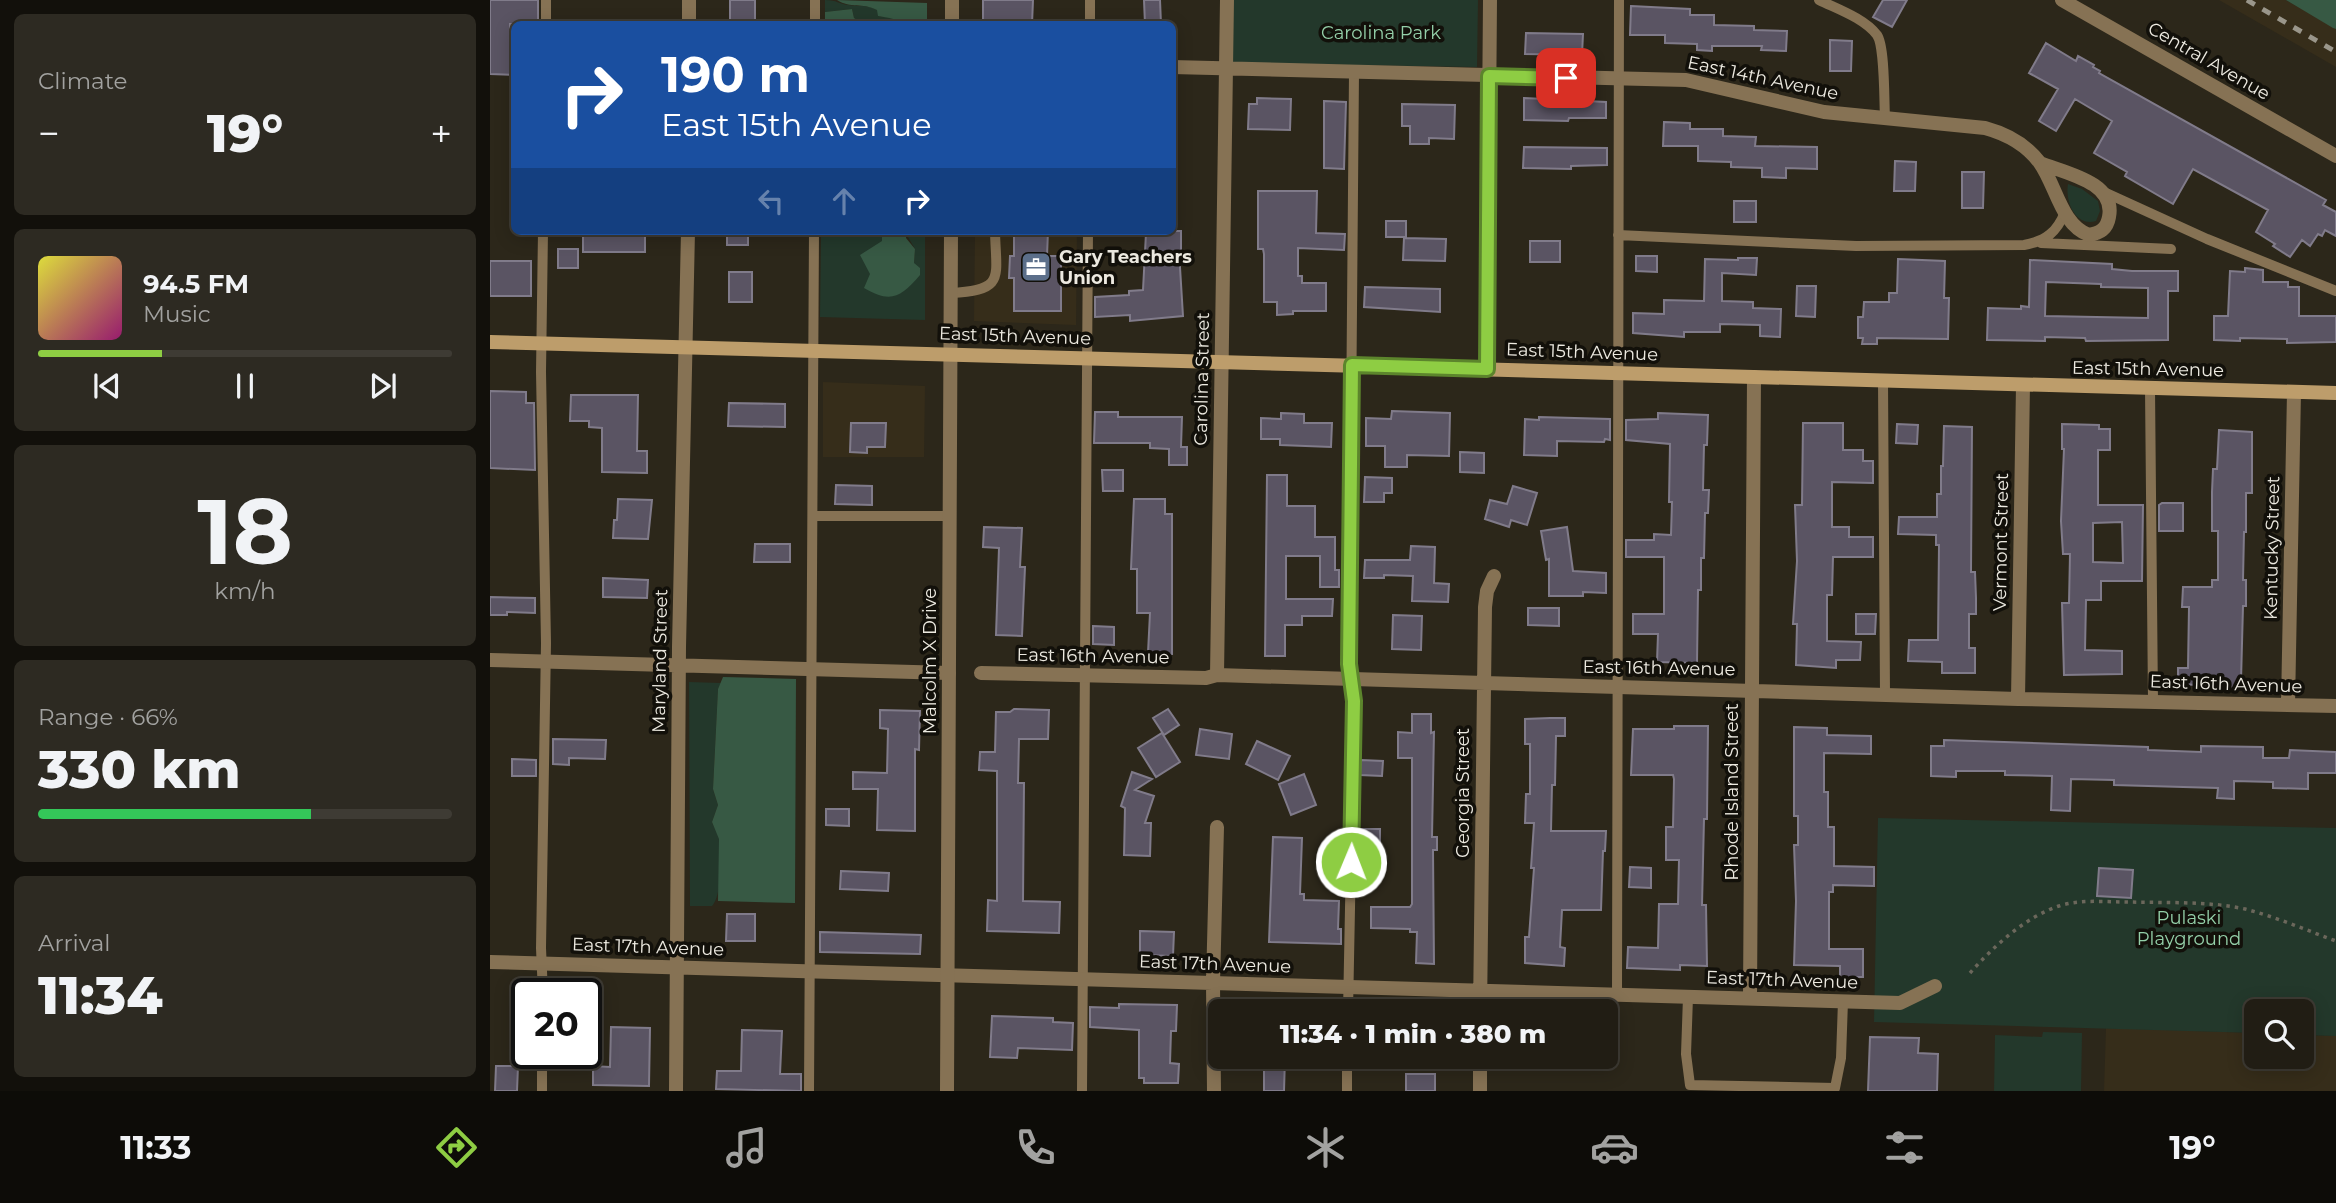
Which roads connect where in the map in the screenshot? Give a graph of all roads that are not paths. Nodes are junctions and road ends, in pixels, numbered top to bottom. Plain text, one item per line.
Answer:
1 (546, 0) edge
2 (689, 0) edge
3 (816, 0) edge
4 (952, 0) edge
5 (1090, 0) edge
6 (1227, 0) edge
7 (1490, 0) edge
8 (1619, 0) edge
9 (1819, 0) edge
10 (2062, 0) edge
11 (546, 21) edge
12 (689, 21) edge
13 (815, 21) edge
14 (952, 21) edge
15 (1090, 21) edge
16 (1176, 67) edge
17 (1226, 68) junction
18 (1354, 72) junction
19 (1489, 76) junction
20 (1619, 79) junction
21 (1885, 118) junction
22 (2336, 156) edge
23 (2040, 163) junction
24 (2104, 192) junction
25 (2066, 212) junction
26 (543, 235) edge
27 (688, 235) edge
28 (814, 235) edge
29 (951, 235) edge
30 (995, 235) edge
31 (1088, 235) edge
32 (1618, 235) junction
33 (2038, 243) junction
34 (2171, 249) dead end
35 (2336, 292) edge
36 (951, 293) junction
37 (490, 342) edge
38 (541, 344) junction
39 (687, 346) junction
40 (814, 350) junction
41 (950, 353) junction
42 (1087, 358) junction
43 (1221, 362) junction
44 (1352, 365) junction
45 (1487, 369) junction
46 (1618, 373) junction
47 (1754, 377) junction
48 (1883, 381) junction
49 (2024, 385) junction
50 (2150, 389) junction
51 (2294, 392) junction
52 (2336, 393) edge
53 (813, 516) junction
54 (949, 516) junction
55 (1494, 576) dead end
56 (490, 660) edge
57 (545, 662) junction
58 (679, 665) junction
59 (811, 669) junction
60 (949, 673) junction
61 (981, 673) dead end
62 (1085, 675) junction
63 (1217, 675) junction
64 (1352, 680) junction
65 (1483, 684) junction
66 (1618, 687) junction
67 (1752, 690) junction
68 (1885, 695) junction
69 (2018, 699) junction
70 (2153, 701) junction
71 (2288, 705) junction
72 (2336, 706) edge
73 (1217, 827) dead end
74 (490, 962) edge
75 (542, 964) junction
76 (677, 967) junction
77 (809, 971) junction
78 (948, 975) junction
79 (542, 978) edge
80 (1083, 979) junction
81 (1213, 983) junction
82 (1935, 986) dead end
83 (1348, 987) junction
84 (1481, 990) junction
85 (1617, 994) junction
86 (1688, 997) junction
87 (1750, 998) junction
88 (1348, 999) edge
89 (1481, 999) edge
90 (1843, 1001) junction
91 (542, 1069) edge
92 (1348, 1069) edge
93 (1480, 1069) edge
94 (542, 1091) edge
95 (676, 1091) edge
96 (808, 1091) edge
97 (947, 1091) edge
98 (1082, 1091) edge
99 (1214, 1091) edge
100 (1347, 1091) edge
101 (1480, 1091) edge

1 - 11 lane
2 - 12 street
3 - 13 lane
4 - 14 street
5 - 15 lane
6 - 17 street, Carolina Street
7 - 19 street
8 - 20 lane
9 - 21 lane
10 - 22 street, Central Avenue
16 - 17 street, East 14th Avenue
17 - 18 street, East 14th Avenue
17 - 43 street, Carolina Street
18 - 19 street, East 14th Avenue
18 - 44 lane
19 - 20 street, East 14th Avenue
19 - 45 street
20 - 21 street, East 14th Avenue
20 - 32 lane
21 - 23 street, East 14th Avenue
23 - 24 street, East 14th Avenue
23 - 25 street, East 14th Avenue
24 - 25 street, East 14th Avenue
24 - 35 lane
25 - 33 lane
26 - 38 lane
27 - 39 street, Maryland Street
28 - 40 lane
29 - 36 street, Malcolm X Drive
30 - 36 lane
31 - 42 lane
32 - 33 lane
32 - 46 lane
33 - 34 lane
36 - 41 street, Malcolm X Drive
37 - 38 main road, East 15th Avenue
38 - 39 main road, East 15th Avenue
38 - 57 lane
39 - 40 main road, East 15th Avenue
39 - 58 street, Maryland Street
40 - 41 main road, East 15th Avenue
40 - 53 lane
41 - 42 main road, East 15th Avenue
41 - 54 street, Malcolm X Drive
42 - 43 main road, East 15th Avenue
42 - 62 lane
43 - 44 main road, East 15th Avenue
43 - 63 street, Carolina Street
44 - 45 main road, East 15th Avenue
44 - 64 lane
45 - 46 main road, East 15th Avenue
46 - 47 main road, East 15th Avenue
46 - 66 lane
47 - 48 main road, East 15th Avenue
47 - 67 street, Rhode Island Street
48 - 49 main road, East 15th Avenue
48 - 68 lane
49 - 50 main road, East 15th Avenue
49 - 69 street, Vermont Street
50 - 51 main road, East 15th Avenue
50 - 70 lane
51 - 52 main road, East 15th Avenue
51 - 71 street, Kentucky Street
53 - 54 lane
53 - 59 lane
54 - 60 street, Malcolm X Drive
55 - 65 street, Georgia Street
56 - 57 street
57 - 58 street
57 - 75 lane
58 - 59 street
58 - 76 street, Maryland Street
59 - 60 street
59 - 77 lane
60 - 78 street, Malcolm X Drive
61 - 62 street, East 16th Avenue
62 - 63 street, East 16th Avenue
62 - 80 lane
63 - 64 street, East 16th Avenue
64 - 65 street, East 16th Avenue
64 - 83 lane
65 - 66 street, East 16th Avenue
65 - 84 street, Georgia Street
66 - 67 street, East 16th Avenue
66 - 85 lane
67 - 68 street, East 16th Avenue
67 - 87 street, Rhode Island Street
68 - 69 street, East 16th Avenue
69 - 70 street, East 16th Avenue
70 - 71 street, East 16th Avenue
71 - 72 street, East 16th Avenue
73 - 81 street
74 - 75 street, East 17th Avenue
75 - 76 street, East 17th Avenue
75 - 79 lane
76 - 77 street, East 17th Avenue
76 - 95 street, Maryland Street
77 - 78 street, East 17th Avenue
77 - 96 lane
78 - 80 street, East 17th Avenue
78 - 97 street, Malcolm X Drive
80 - 81 street, East 17th Avenue
80 - 98 lane
81 - 83 street, East 17th Avenue
81 - 99 street
82 - 90 street, East 17th Avenue
83 - 84 street, East 17th Avenue
83 - 88 lane
84 - 85 street, East 17th Avenue
84 - 89 street, Georgia Street
85 - 86 street, East 17th Avenue
86 - 87 street, East 17th Avenue
86 - 90 lane
87 - 90 street, East 17th Avenue
91 - 94 lane
92 - 100 lane
93 - 101 street

